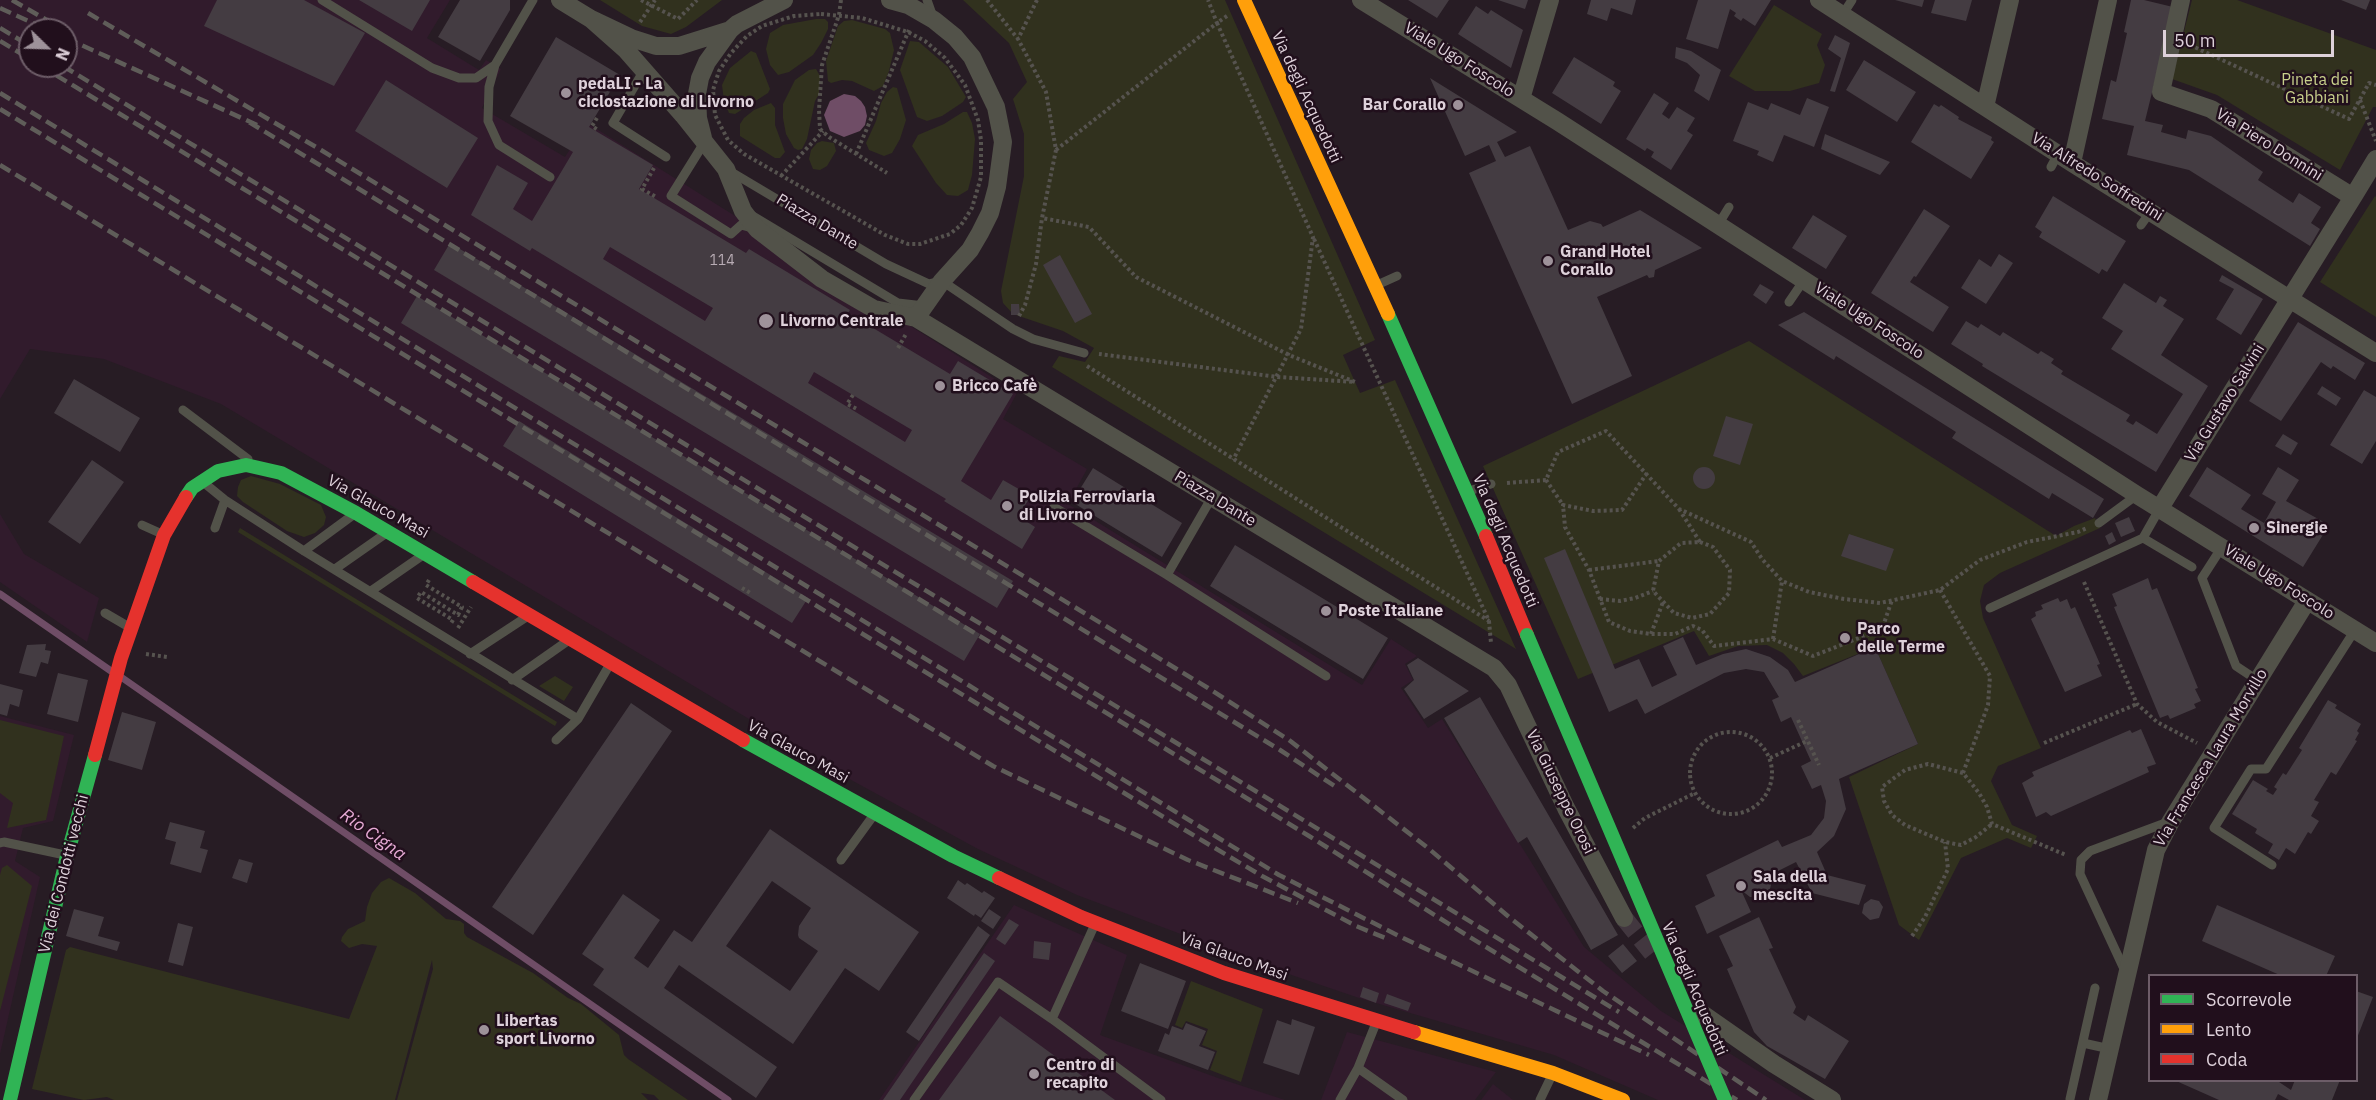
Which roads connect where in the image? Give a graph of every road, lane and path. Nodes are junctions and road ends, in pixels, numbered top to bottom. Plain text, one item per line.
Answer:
1 (322, 0) edge
2 (533, 0) edge
3 (560, 0) edge
4 (641, 0) edge
5 (655, 0) edge
6 (697, 0) edge
7 (783, 0) edge
8 (841, 0) edge
9 (890, 0) edge
10 (987, 0) edge
11 (1037, 0) edge
12 (1208, 0) edge
13 (1361, 0) edge
14 (1550, 0) edge
15 (1820, 0) edge
16 (2010, 0) edge
17 (2108, 0) edge
18 (2181, 0) edge
19 (1244, 2) edge
20 (923, 5) edge
21 (651, 6) junction
22 (1847, 7) edge
23 (839, 15) junction
24 (591, 20) junction
25 (1217, 23) junction
26 (635, 30) dead end
27 (730, 30) junction
28 (908, 32) junction
29 (2173, 36) junction
30 (1018, 39) junction
31 (495, 65) junction
32 (644, 70) junction
33 (2376, 84) edge
34 (1521, 99) junction
35 (2360, 100) junction
36 (1985, 106) junction
37 (600, 114) dead end
38 (823, 131) junction
39 (601, 132) dead end
40 (2376, 142) edge
41 (704, 143) junction
42 (1056, 150) junction
43 (856, 154) junction
44 (666, 157) dead end
45 (2376, 159) edge
46 (647, 160) dead end
47 (2061, 162) junction
48 (726, 169) junction
49 (887, 173) dead end
50 (781, 176) junction
51 (550, 177) dead end
52 (2353, 197) junction
53 (662, 201) dead end
54 (1729, 207) dead end
55 (743, 211) junction
56 (1042, 218) junction
57 (1718, 225) junction
58 (757, 229) junction
59 (1313, 237) junction
60 (1397, 276) dead end
61 (1804, 280) junction
62 (1375, 286) junction
63 (2291, 298) junction
64 (929, 300) junction
65 (1789, 302) dead end
66 (1013, 329) junction
67 (937, 331) junction
68 (1084, 353) junction
69 (2376, 353) edge
70 (1289, 355) junction
71 (1278, 377) junction
72 (853, 395) dead end
73 (183, 410) dead end
74 (857, 410) dead end
75 (1233, 460) junction
76 (257, 466) junction
77 (1647, 473) junction
78 (202, 480) junction
79 (1546, 480) junction
80 (1491, 484) joint
81 (1467, 491) junction
82 (2137, 495) junction
83 (1212, 497) junction
84 (225, 500) junction
85 (1563, 505) junction
86 (1054, 507) dead end
87 (2160, 508) junction
88 (1679, 509) junction
89 (356, 513) junction
90 (2099, 523) joint
91 (142, 525) dead end
92 (215, 528) dead end
93 (389, 531) junction
94 (164, 535) junction
95 (2143, 538) junction
96 (1700, 542) junction
97 (2222, 547) junction
98 (304, 551) junction
99 (427, 553) junction
100 (1659, 561) junction
101 (2192, 567) dead end
102 (2077, 568) junction
103 (335, 569) junction
104 (1589, 570) junction
105 (1167, 575) junction
106 (1782, 581) junction
107 (439, 583) dead end
108 (742, 588) dead end
109 (1940, 590) junction
110 (371, 591) junction
111 (1653, 591) junction
112 (752, 594) dead end
113 (464, 599) dead end
114 (1600, 599) junction
115 (1892, 600) junction
116 (2307, 601) junction
117 (1663, 602) junction
118 (1990, 608) dead end
119 (105, 613) dead end
120 (531, 614) junction
121 (1692, 618) junction
122 (1490, 621) junction
123 (1693, 626) junction
124 (131, 628) junction
125 (2355, 630) junction
126 (1652, 634) junction
127 (573, 638) junction
128 (1773, 639) junction
129 (2376, 643) edge
130 (143, 653) dead end
131 (470, 654) junction
132 (167, 657) dead end
133 (611, 661) junction
134 (1494, 668) junction
135 (1326, 676) dead end
136 (512, 680) junction
137 (2257, 680) junction
138 (113, 690) joint
139 (2137, 704) junction
140 (578, 719) junction
141 (1798, 720) dead end
142 (556, 740) dead end
143 (1807, 741) junction
144 (2044, 742) dead end
145 (2194, 742) dead end
146 (1770, 758) junction
147 (1819, 765) dead end
148 (1963, 773) junction
149 (1695, 793) junction
150 (875, 813) junction
151 (2170, 821) junction
152 (1992, 824) junction
153 (1628, 832) dead end
154 (1, 840) edge
155 (1945, 842) junction
156 (67, 856) junction
157 (841, 860) dead end
158 (2081, 860) junction
159 (2272, 865) dead end
160 (1624, 918) tunnel mouth
161 (1096, 922) junction
162 (1912, 936) dead end
163 (2127, 974) junction
164 (2095, 988) dead end
165 (1701, 1013) dead end
166 (1052, 1019) junction
167 (1377, 1021) junction
168 (2083, 1043) junction
169 (2110, 1049) junction
170 (18, 1059) junction
171 (1358, 1068) junction
172 (1553, 1073) junction
173 (0, 1077) edge
174 (2070, 1099) edge
175 (10, 1100) edge
176 (914, 1100) edge
177 (1161, 1100) edge
178 (1340, 1100) edge
179 (1403, 1100) edge
180 (1540, 1100) edge
181 (1623, 1100) edge
182 (1725, 1100) edge
183 (1832, 1100) edge
184 (2098, 1100) edge

1 - 31 lane
2 - 31 lane
3 - 24 street, Piazza Dante
4 - 21 path
5 - 21 path
6 - 21 path
7 - 27 street, Piazza Dante
8 - 23 path
9 - 20 street
10 - 30 path
11 - 30 path
12 - 25 path
13 - 34 street, Viale Ugo Foscolo
14 - 34 street
15 - 22 street, Via Alfredo Soffredini
16 - 36 street
17 - 47 street
18 - 29 street, Via Piero Donnini
19 - 25 path
19 - 62 street, Via degli Acquedotti
20 - 28 path
20 - 64 street
21 - 26 path
22 - 36 street, Via Alfredo Soffredini
23 - 28 path
23 - 38 path
23 - 50 path
24 - 27 street, Piazza Dante
24 - 32 street, Piazza Dante
25 - 42 path
25 - 59 path
27 - 41 street, Piazza Dante
28 - 43 path
28 - 50 path
29 - 35 path
29 - 52 street, Via Piero Donnini
30 - 42 path
31 - 51 lane
32 - 41 street, Piazza Dante
32 - 44 lane
33 - 35 path
34 - 57 street, Viale Ugo Foscolo
35 - 40 path
36 - 47 street, Via Alfredo Soffredini
37 - 39 path
38 - 43 path
38 - 50 path
41 - 48 street, Piazza Dante
41 - 58 lane
42 - 56 path
43 - 49 path
45 - 52 street
46 - 53 path
47 - 63 street, Via Alfredo Soffredini
48 - 55 street, Piazza Dante
48 - 64 lane, Piazza Dante
52 - 63 street, Via Gustavo Salvini
54 - 57 lane
55 - 58 street, Piazza Dante
55 - 64 lane, Piazza Dante
56 - 66 path
56 - 70 path
57 - 61 street, Viale Ugo Foscolo
58 - 64 street, Piazza Dante
59 - 70 path
59 - 122 path
60 - 62 lane
61 - 65 lane
61 - 82 street, Viale Ugo Foscolo
62 - 81 street, Via degli Acquedotti
63 - 69 street, Via Alfredo Soffredini
63 - 87 street, Via Gustavo Salvini
64 - 66 lane
64 - 67 street, Piazza Dante
64 - 67 street
66 - 68 lane
67 - 83 street, Piazza Dante
68 - 71 path
68 - 75 path
70 - 71 path
70 - 71 path
71 - 75 path
72 - 74 path
73 - 76 lane
75 - 122 path
76 - 78 street, Via Glauco Masi
76 - 89 street, Via Glauco Masi
77 - 79 path
77 - 85 path
77 - 88 path
78 - 84 lane
78 - 94 street, Via Glauco Masi
79 - 80 path
79 - 85 path
80 - 81 lane
81 - 182 street, Via degli Acquedotti, bridge
82 - 87 street, Viale Ugo Foscolo
82 - 90 lane
83 - 105 lane
83 - 134 street, Piazza Dante
84 - 92 lane
84 - 98 lane
85 - 104 path
86 - 105 lane
87 - 95 lane
87 - 97 street, Viale Ugo Foscolo
88 - 96 path
88 - 106 path
89 - 93 street, Via Glauco Masi
89 - 98 lane
90 - 109 path
91 - 94 lane
93 - 99 street, Via Glauco Masi
93 - 103 lane
94 - 124 street, Via Glauco Masi
95 - 101 lane
95 - 102 lane
96 - 100 path
96 - 121 path
97 - 116 street, Viale Ugo Foscolo
97 - 137 lane
98 - 103 lane
99 - 110 lane
99 - 120 street, Via Glauco Masi
100 - 104 path
100 - 111 path
102 - 118 lane
102 - 139 path
103 - 110 lane
104 - 114 path
105 - 135 lane
106 - 115 path
106 - 128 path
107 - 113 path
108 - 112 path
109 - 115 path
109 - 148 path
110 - 131 lane
111 - 114 path
111 - 117 path
114 - 126 path
115 - 128 path
116 - 125 street, Viale Ugo Foscolo
116 - 137 street, Via Francesca Laura Morvillo
117 - 121 path
117 - 126 path
119 - 124 lane
120 - 127 street, Via Glauco Masi
120 - 131 lane
121 - 123 path
122 - 134 path
123 - 126 path
123 - 128 path
124 - 138 street, Via Glauco Masi
125 - 129 street, Viale Ugo Foscolo
125 - 159 lane
127 - 133 street, Via Glauco Masi
127 - 136 lane
130 - 132 path
131 - 136 lane
133 - 140 lane
133 - 150 street, Via Glauco Masi
134 - 160 street, Via Giuseppe Orosi
136 - 140 lane
137 - 151 street, Via Francesca Laura Morvillo
138 - 156 street, Via dei Condotti vecchi
139 - 144 path
139 - 145 path
140 - 142 lane
141 - 143 path
143 - 146 path
143 - 147 path
146 - 149 path
146 - 149 path
148 - 152 path
148 - 155 path
149 - 153 path
150 - 157 lane
150 - 161 street, Via Glauco Masi
151 - 158 lane
151 - 163 street, Via Francesca Laura Morvillo
152 - 155 path
152 - 158 path
154 - 156 lane
155 - 162 path
156 - 170 street, Via dei Condotti vecchi
158 - 163 lane
161 - 166 lane
161 - 167 street, Via Glauco Masi
163 - 169 street, Via Francesca Laura Morvillo
164 - 168 lane
165 - 183 street
166 - 176 lane
166 - 177 lane
167 - 171 lane
167 - 172 street, Via Glauco Masi
168 - 169 lane
168 - 174 lane
169 - 184 street, Via Francesca Laura Morvillo
170 - 173 street
170 - 175 street, Via dei Condotti vecchi
171 - 178 lane
171 - 179 lane
172 - 180 lane
172 - 181 street, Via Glauco Masi

